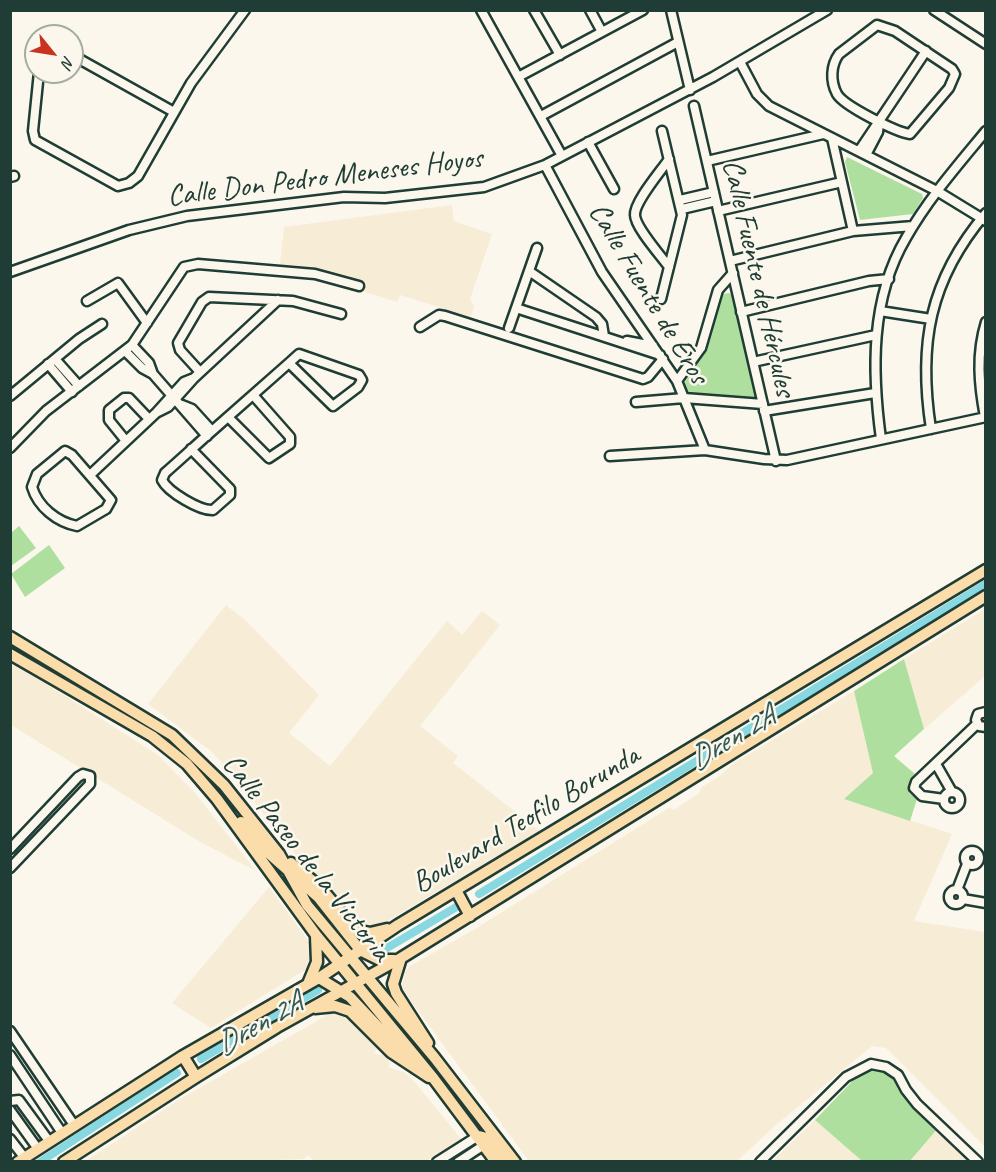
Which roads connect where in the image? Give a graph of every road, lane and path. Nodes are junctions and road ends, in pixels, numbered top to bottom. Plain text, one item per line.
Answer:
1 (245, 10) edge
2 (482, 10) edge
3 (534, 10) edge
4 (590, 10) edge
5 (643, 10) edge
6 (671, 10) edge
7 (827, 10) edge
8 (934, 10) edge
9 (602, 33) junction
10 (678, 42) junction
11 (986, 44) edge
12 (926, 51) junction
13 (560, 55) junction
14 (84, 62) edge
15 (740, 62) junction
16 (520, 76) junction
17 (38, 84) edge
18 (690, 90) junction
19 (694, 106) dead end
20 (174, 112) junction
21 (541, 116) junction
22 (879, 121) junction
23 (662, 131) dead end
24 (986, 131) edge
25 (823, 134) junction
26 (832, 138) junction
27 (588, 142) junction
28 (862, 153) junction
29 (562, 156) junction
30 (669, 159) junction
31 (707, 161) junction
32 (545, 165) junction
33 (842, 182) junction
34 (614, 189) dead end
35 (937, 191) junction
36 (715, 197) junction
37 (681, 204) junction
38 (718, 211) junction
39 (984, 217) edge
40 (913, 226) junction
41 (853, 231) junction
42 (537, 248) dead end
43 (730, 261) junction
44 (669, 267) junction
45 (529, 271) junction
46 (10, 272) edge
47 (733, 273) junction
48 (889, 279) junction
49 (358, 286) dead end
50 (661, 298) dead end
51 (278, 300) junction
52 (87, 301) dead end
53 (516, 308) junction
54 (880, 310) junction
55 (741, 312) junction
56 (341, 314) dead end
57 (931, 319) junction
58 (986, 322) edge
59 (147, 323) junction
60 (102, 324) dead end
61 (420, 327) dead end
62 (509, 328) dead end
63 (876, 335) junction
64 (604, 336) junction
65 (624, 342) junction
66 (653, 346) junction
67 (128, 348) junction
68 (661, 357) junction
69 (51, 361) junction
70 (753, 362) junction
71 (289, 363) junction
72 (197, 375) junction
73 (677, 381) junction
74 (75, 389) junction
75 (875, 393) junction
76 (253, 395) junction
77 (10, 396) edge
78 (684, 398) junction
79 (177, 399) junction
80 (636, 402) dead end
81 (764, 407) junction
82 (152, 416) junction
83 (228, 417) junction
84 (985, 417) edge
85 (932, 429) junction
86 (209, 433) junction
87 (881, 439) junction
88 (126, 441) junction
89 (10, 448) edge
90 (191, 449) junction
91 (705, 450) junction
92 (610, 456) dead end
93 (776, 461) junction
94 (90, 475) junction
95 (986, 570) edge
96 (986, 596) edge
97 (10, 637) edge
98 (10, 654) edge
99 (85, 697) junction
100 (117, 700) junction
101 (986, 712) edge
102 (981, 726) edge
103 (936, 764) junction
104 (952, 792) junction
105 (59, 798) junction
106 (217, 799) junction
107 (944, 799) junction
108 (69, 806) junction
109 (10, 849) edge
110 (279, 854) junction
111 (982, 863) edge
112 (284, 866) junction
113 (10, 868) edge
114 (456, 890) junction
115 (986, 903) edge
116 (470, 916) junction
117 (398, 925) junction
118 (316, 935) junction
119 (360, 950) junction
120 (350, 956) junction
121 (400, 958) junction
122 (339, 963) junction
123 (367, 977) junction
124 (314, 981) junction
125 (355, 984) junction
126 (343, 991) junction
127 (311, 1009) junction
128 (10, 1031) edge
129 (10, 1055) edge
130 (183, 1056) junction
131 (416, 1057) junction
132 (434, 1057) junction
133 (196, 1077) junction
134 (434, 1079) junction
135 (10, 1101) edge
136 (10, 1110) edge
137 (486, 1123) junction
138 (74, 1125) junction
139 (62, 1133) junction
140 (10, 1139) edge
141 (49, 1141) junction
142 (481, 1141) junction
143 (38, 1149) junction
144 (21, 1160) edge
145 (64, 1161) edge
146 (437, 1161) edge
147 (459, 1161) edge
148 (496, 1161) edge
149 (506, 1161) edge
150 (515, 1161) edge
151 (760, 1161) edge
152 (978, 1161) edge

1 - 20 street
2 - 16 street
3 - 13 street
4 - 9 street
5 - 9 street
6 - 10 street
7 - 15 street, Calle Don Pedro Meneses Hoyos
8 - 11 street
9 - 13 street
10 - 18 street
10 - 21 street
12 - 22 street
12 - 22 street
12 - 22 street
13 - 16 street
14 - 20 street
15 - 18 street, Calle Don Pedro Meneses Hoyos
15 - 25 street
16 - 21 street
17 - 20 street
18 - 27 street, Calle Don Pedro Meneses Hoyos
19 - 31 street, Calle Fuente de Hércules
21 - 29 street
22 - 28 street
23 - 30 street
24 - 35 street
25 - 26 street
25 - 31 street
26 - 28 street
26 - 33 street
27 - 29 street, Calle Don Pedro Meneses Hoyos
27 - 34 street
28 - 35 street
29 - 32 street, Calle Don Pedro Meneses Hoyos
30 - 37 street
30 - 44 street
31 - 36 street, Calle Fuente de Hércules
32 - 46 street, Calle Don Pedro Meneses Hoyos
32 - 66 street, Calle Fuente de Eros
33 - 38 street
33 - 41 street
35 - 39 street
35 - 40 street
36 - 37 street
36 - 38 street, Calle Fuente de Hércules
37 - 44 street
38 - 43 street, Calle Fuente de Hércules
39 - 57 street
40 - 41 street
40 - 48 street
41 - 43 street
42 - 45 street
43 - 47 street, Calle Fuente de Hércules
44 - 50 street
45 - 53 street
45 - 64 street
47 - 55 street, Calle Fuente de Hércules
47 - 73 street
48 - 54 street
48 - 55 street
49 - 59 street
51 - 56 street
51 - 72 street
51 - 72 street
52 - 59 street
53 - 62 street
53 - 64 street
54 - 57 street
54 - 63 street
55 - 70 street, Calle Fuente de Hércules
57 - 85 street
58 - 84 street
59 - 67 street
60 - 69 street
61 - 68 street
63 - 70 street
63 - 75 street
64 - 65 street
65 - 66 street
65 - 68 street
66 - 68 street, Calle Fuente de Eros
67 - 74 street
67 - 79 street
68 - 73 street, Calle Fuente de Eros
69 - 74 street
69 - 77 street
70 - 81 street, Calle Fuente de Hércules
71 - 71 street
71 - 76 street
72 - 79 street
73 - 78 street, Calle Fuente de Eros
74 - 89 street
75 - 81 street
75 - 87 street
76 - 83 street
76 - 83 street
78 - 80 street
78 - 81 street
78 - 91 street, Calle Fuente de Eros
79 - 82 street
79 - 86 street
81 - 93 street, Calle Fuente de Hércules
82 - 88 street
82 - 88 street
83 - 86 street
84 - 85 street
85 - 87 street
86 - 90 street
87 - 93 street
88 - 94 street
90 - 90 street
91 - 92 street
91 - 93 street
94 - 94 street
95 - 114 main road, Boulevard Teofilo Borunda
96 - 116 main road, Boulevard Teofilo Borunda
97 - 100 main road, Calle Paseo de la Victoria
98 - 99 main road, Calle Paseo de la Victoria
99 - 100 main road
99 - 106 main road, Calle Paseo de la Victoria
100 - 110 main road, Calle Paseo de la Victoria
101 - 102 street
102 - 103 street
103 - 104 street
103 - 107 street
104 - 107 street
104 - 107 street
105 - 108 street
105 - 108 street
105 - 109 street
106 - 112 main road
106 - 118 main road, Calle Paseo de la Victoria
108 - 113 street
110 - 112 main road, Calle Paseo de la Victoria
110 - 117 main road
111 - 115 street
112 - 119 main road
112 - 120 main road, Calle Paseo de la Victoria
114 - 116 main road
114 - 117 main road, Boulevard Teofilo Borunda
116 - 121 main road, Boulevard Teofilo Borunda
117 - 119 main road, Boulevard Teofilo Borunda
118 - 122 main road, Calle Paseo de la Victoria
118 - 124 main road
119 - 120 main road, Boulevard Teofilo Borunda
119 - 121 main road
120 - 122 main road, Boulevard Teofilo Borunda
120 - 123 main road, Calle Paseo de la Victoria
121 - 123 main road, Boulevard Teofilo Borunda
121 - 132 main road
122 - 124 main road, Boulevard Teofilo Borunda
122 - 125 main road, Calle Paseo de la Victoria
123 - 125 main road, Boulevard Teofilo Borunda
123 - 132 main road, Calle Paseo de la Victoria
124 - 126 main road
124 - 130 main road, Boulevard Teofilo Borunda
125 - 126 main road, Boulevard Teofilo Borunda
125 - 131 main road, Calle Paseo de la Victoria
126 - 127 main road, Boulevard Teofilo Borunda
126 - 131 main road
127 - 133 main road, Boulevard Teofilo Borunda
127 - 134 main road
128 - 138 street
129 - 139 street
130 - 133 main road
130 - 138 main road, Boulevard Teofilo Borunda
131 - 134 main road, Calle Paseo de la Victoria
131 - 137 main road
132 - 137 main road, Calle Paseo de la Victoria
133 - 145 main road, Boulevard Teofilo Borunda
134 - 142 main road, Calle Paseo de la Victoria
135 - 141 street
136 - 143 street
137 - 150 main road, Calle Paseo de la Victoria
138 - 139 main road, Boulevard Teofilo Borunda
139 - 141 main road, Boulevard Teofilo Borunda
140 - 144 street
141 - 143 main road, Boulevard Teofilo Borunda
142 - 146 street
142 - 147 street
142 - 148 main road, Calle Paseo de la Victoria
142 - 149 main road
143 - 144 main road, Boulevard Teofilo Borunda
151 - 152 street

